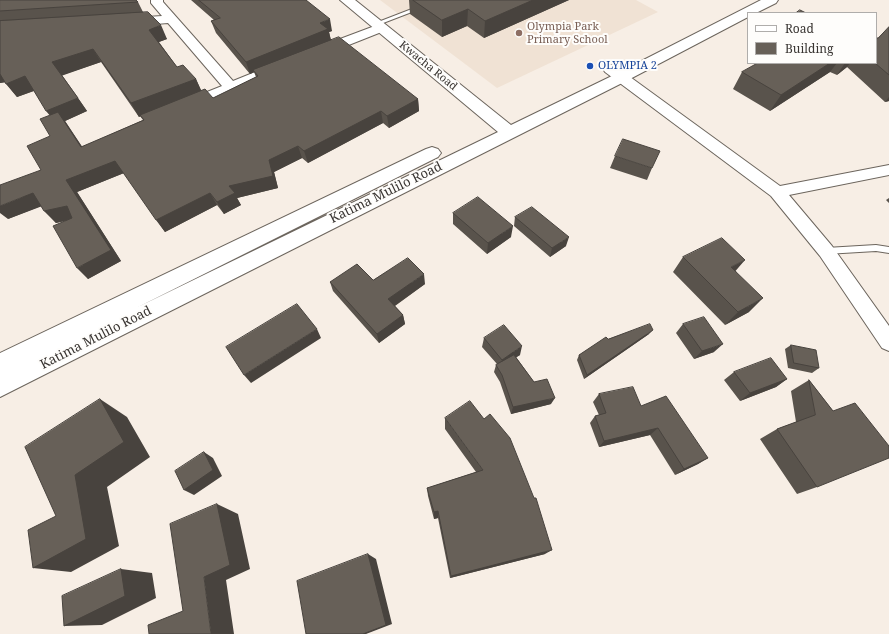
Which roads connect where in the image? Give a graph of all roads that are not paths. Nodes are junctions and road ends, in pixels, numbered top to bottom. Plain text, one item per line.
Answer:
1 (157, 0) edge
2 (347, 0) edge
3 (440, 0) edge
4 (746, 0) edge
5 (771, 0) edge
6 (172, 19) junction
7 (116, 23) edge
8 (378, 26) junction
9 (309, 56) edge
10 (288, 65) edge
11 (616, 73) junction
12 (230, 87) junction
13 (172, 111) edge
14 (503, 127) junction
15 (889, 170) edge
16 (777, 192) junction
17 (889, 250) edge
18 (826, 251) junction
19 (889, 342) edge
20 (0, 364) edge
21 (0, 386) edge

1 - 6 street
2 - 8 main road, Kwacha Road
3 - 8 lane
4 - 11 main road, Katima Mulilo Road
5 - 11 main road, Katima Mulilo Road
6 - 7 street
6 - 12 street
8 - 9 street
8 - 14 main road, Kwacha Road
10 - 12 street
11 - 14 main road, Katima Mulilo Road
11 - 16 street
12 - 13 street
14 - 20 main road, Katima Mulilo Road
14 - 21 main road, Katima Mulilo Road
15 - 16 street
16 - 18 street
17 - 18 lane
18 - 19 street

